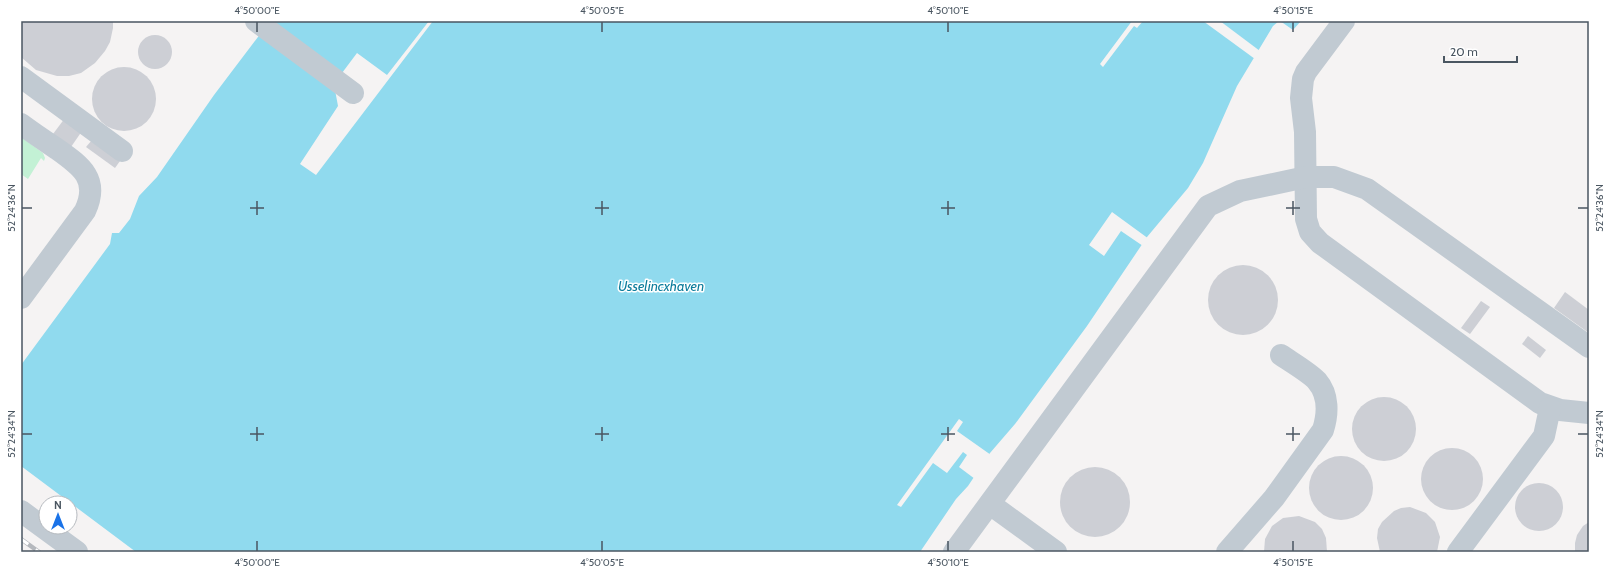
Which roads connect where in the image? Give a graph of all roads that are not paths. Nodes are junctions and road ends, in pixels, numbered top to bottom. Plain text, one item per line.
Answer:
1 (256, 21) edge
2 (1344, 21) edge
3 (21, 77) edge
4 (353, 93) dead end
5 (21, 124) edge
6 (122, 151) dead end
7 (1306, 177) junction
8 (21, 298) edge
9 (1589, 347) edge
10 (1281, 356) dead end
11 (1550, 408) junction
12 (1589, 413) edge
13 (990, 504) junction
14 (21, 511) edge
15 (77, 552) edge
16 (954, 552) edge
17 (1056, 552) edge
18 (1227, 552) edge
19 (1458, 552) edge

1 - 4 lane
2 - 7 lane
3 - 6 lane
5 - 8 lane
7 - 9 lane
7 - 11 lane
7 - 13 lane
10 - 18 lane
11 - 12 lane
11 - 19 lane
13 - 16 lane
13 - 17 lane
14 - 15 lane

